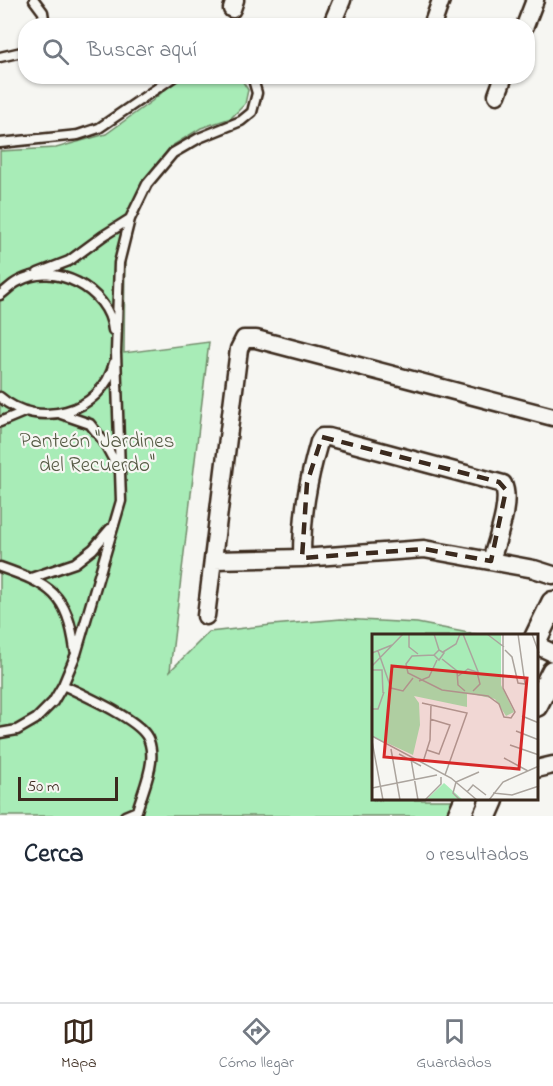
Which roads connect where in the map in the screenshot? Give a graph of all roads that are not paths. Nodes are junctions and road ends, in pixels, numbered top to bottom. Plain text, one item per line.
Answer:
1 (34, 0) edge
2 (342, 0) edge
3 (441, 0) edge
4 (535, 0) edge
5 (44, 18) edge
6 (334, 18) edge
7 (435, 18) edge
8 (528, 18) edge
9 (18, 53) edge
10 (0, 57) edge
11 (164, 84) edge
12 (254, 84) edge
13 (501, 84) edge
14 (497, 95) dead end
15 (0, 142) edge
16 (130, 219) junction
17 (20, 280) junction
18 (0, 287) edge
19 (0, 296) edge
20 (116, 353) junction
21 (0, 397) edge
22 (24, 412) junction
23 (61, 414) junction
24 (553, 417) edge
25 (0, 422) edge
26 (121, 473) junction
27 (114, 524) junction
28 (302, 558) junction
29 (214, 560) junction
30 (491, 561) junction
31 (0, 567) edge
32 (553, 575) edge
33 (31, 578) junction
34 (553, 603) edge
35 (206, 616) dead end
36 (538, 636) edge
37 (538, 646) edge
38 (553, 653) edge
39 (76, 654) junction
40 (553, 672) edge
41 (63, 685) junction
42 (538, 703) edge
43 (0, 733) edge
44 (553, 765) edge
45 (538, 770) edge
46 (466, 801) edge
47 (492, 801) edge
48 (138, 814) edge
49 (125, 816) edge
50 (459, 816) edge
51 (485, 816) edge

1 - 5 lane
2 - 6 street
3 - 7 street
4 - 8 street
9 - 10 lane
11 - 15 lane
12 - 16 lane
13 - 14 street
16 - 17 lane
16 - 20 lane
17 - 18 lane
17 - 19 lane
17 - 20 lane
20 - 23 lane
20 - 26 lane
21 - 22 lane
22 - 23 lane
22 - 25 lane
23 - 26 lane
24 - 29 street
26 - 27 lane
27 - 33 lane
27 - 39 lane
28 - 29 street
28 - 30 street
28 - 30 street
29 - 35 street
30 - 32 street
31 - 33 lane
33 - 39 lane
34 - 36 main road
37 - 38 street
39 - 41 lane
40 - 42 main road
41 - 43 lane
41 - 48 lane
44 - 45 street
46 - 50 main road
47 - 51 main road
48 - 49 lane

